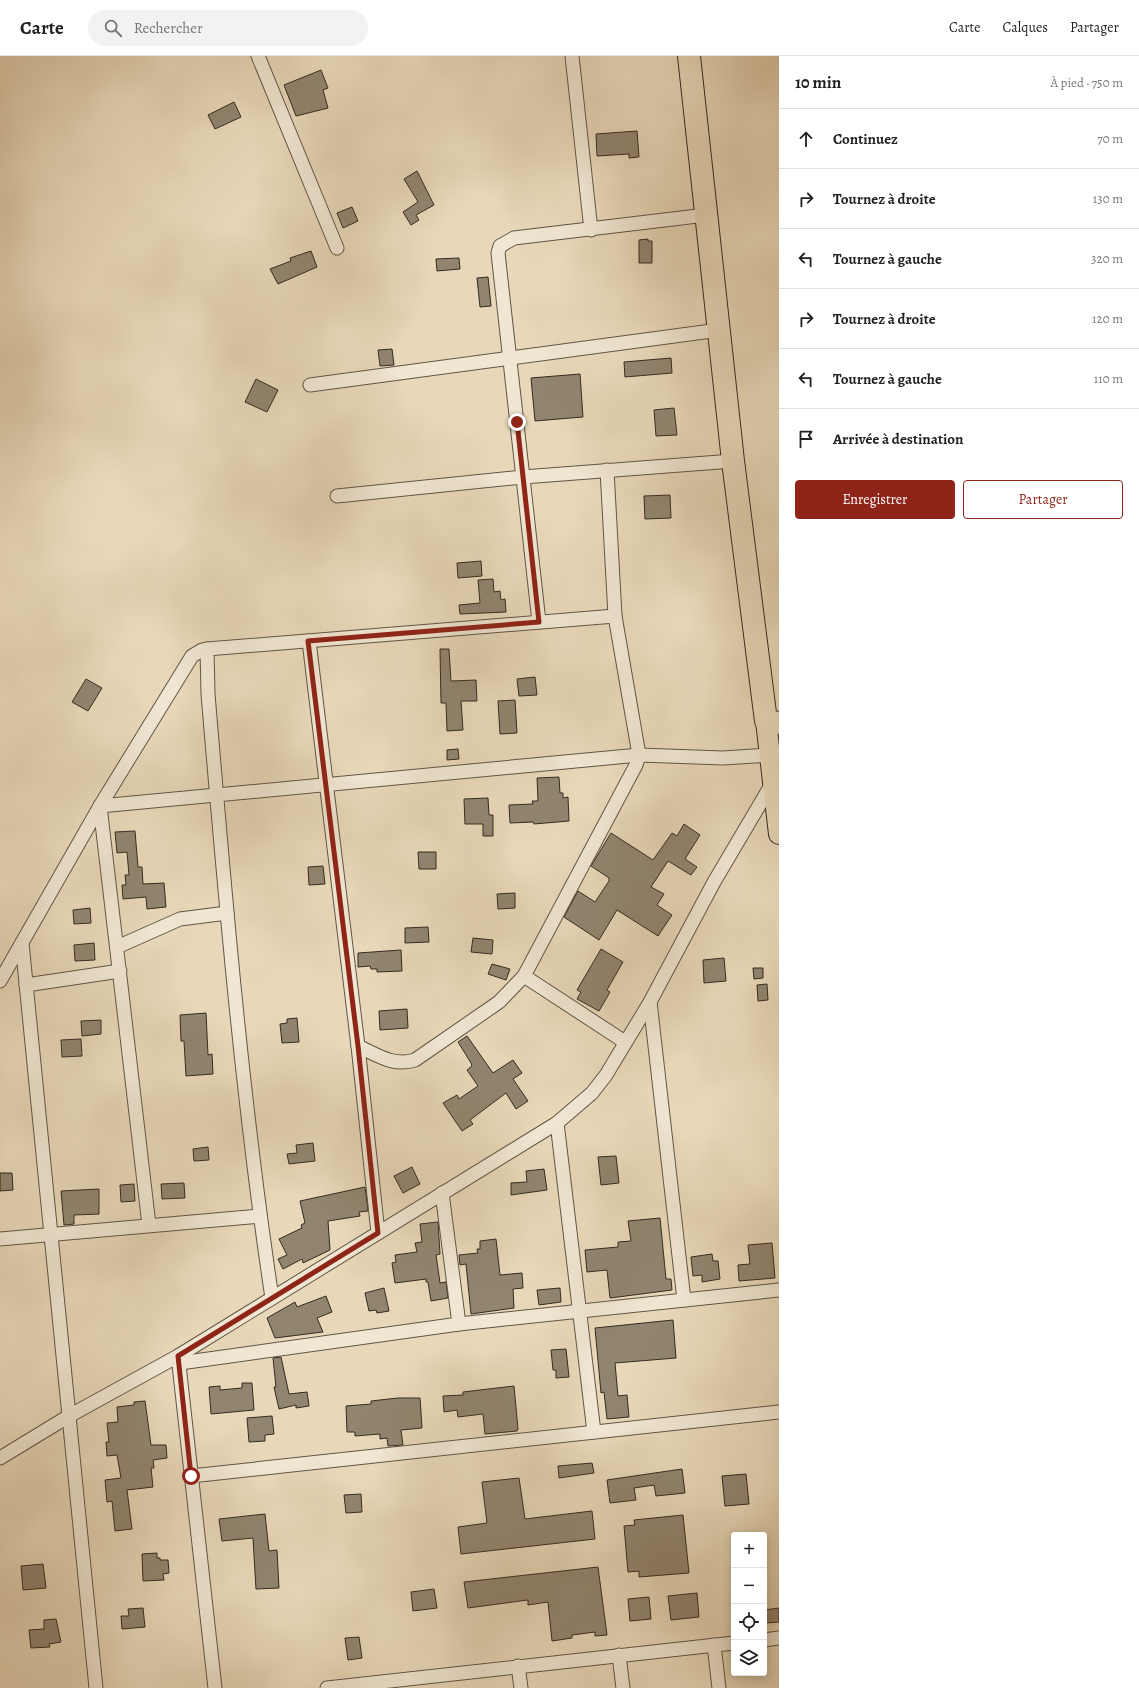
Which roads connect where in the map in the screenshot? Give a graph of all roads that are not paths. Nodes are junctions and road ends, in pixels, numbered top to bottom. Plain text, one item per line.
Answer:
1 (258, 56) edge
2 (572, 56) edge
3 (689, 56) edge
4 (706, 215) junction
5 (591, 230) junction
6 (337, 248) dead end
7 (719, 330) junction
8 (509, 358) junction
9 (310, 385) dead end
10 (733, 461) junction
11 (607, 470) junction
12 (523, 477) junction
13 (337, 496) dead end
14 (615, 616) junction
15 (539, 622) junction
16 (308, 641) junction
17 (207, 649) junction
18 (773, 722) edge
19 (639, 754) junction
20 (770, 755) junction
21 (773, 782) junction
22 (325, 784) junction
23 (217, 795) junction
24 (100, 806) junction
25 (779, 834) edge
26 (227, 914) junction
27 (22, 944) junction
28 (117, 947) junction
29 (120, 971) junction
30 (524, 976) junction
31 (0, 981) edge
32 (26, 985) junction
33 (650, 1002) junction
34 (625, 1042) junction
35 (358, 1046) junction
36 (557, 1124) junction
37 (442, 1193) junction
38 (260, 1216) junction
39 (149, 1225) junction
40 (378, 1233) junction
41 (51, 1234) junction
42 (0, 1239) edge
43 (779, 1290) edge
44 (272, 1298) junction
45 (684, 1300) junction
46 (579, 1310) junction
47 (459, 1324) junction
48 (179, 1359) junction
49 (779, 1412) edge
50 (69, 1416) junction
51 (594, 1432) junction
52 (0, 1458) edge
53 (191, 1476) junction
54 (779, 1638) edge
55 (767, 1640) edge
56 (731, 1643) edge
57 (714, 1645) junction
58 (619, 1655) junction
59 (518, 1666) junction
60 (96, 1688) edge
61 (215, 1688) edge
62 (327, 1688) edge
63 (521, 1688) edge
64 (623, 1688) edge
65 (719, 1688) edge

1 - 6 street
2 - 5 street
3 - 4 highway
4 - 5 street
4 - 7 highway
5 - 8 street
7 - 8 street
7 - 10 highway
8 - 9 street
8 - 12 street
10 - 11 street
10 - 18 highway
11 - 12 street
11 - 14 street
12 - 13 street
12 - 15 street
14 - 15 street
14 - 19 street
15 - 16 street
16 - 17 street
16 - 22 street
17 - 23 street
17 - 24 street
18 - 20 main road
19 - 20 street
19 - 22 street
19 - 30 street
20 - 21 main road
21 - 25 main road
21 - 33 street
22 - 23 street
22 - 35 street
23 - 24 street
23 - 26 street
24 - 27 street
24 - 28 street
26 - 28 street
26 - 38 street
27 - 31 street
27 - 32 street
28 - 29 street
29 - 32 street
29 - 39 street
30 - 34 street
30 - 35 street
32 - 41 street
33 - 34 street
33 - 45 street
34 - 36 street
35 - 40 street
36 - 37 street
36 - 46 street
37 - 40 street
37 - 47 street
38 - 39 street
38 - 44 street
39 - 41 street
40 - 44 street
41 - 42 street
41 - 50 street
43 - 45 street
44 - 48 street
45 - 46 street
46 - 47 street
46 - 51 street
47 - 48 street
48 - 50 street
48 - 53 street
49 - 51 street
50 - 52 street
50 - 60 street
51 - 53 street
53 - 61 street
54 - 55 street
56 - 57 street
57 - 58 street
57 - 65 street
58 - 59 street
58 - 64 street
59 - 62 street
59 - 63 street

